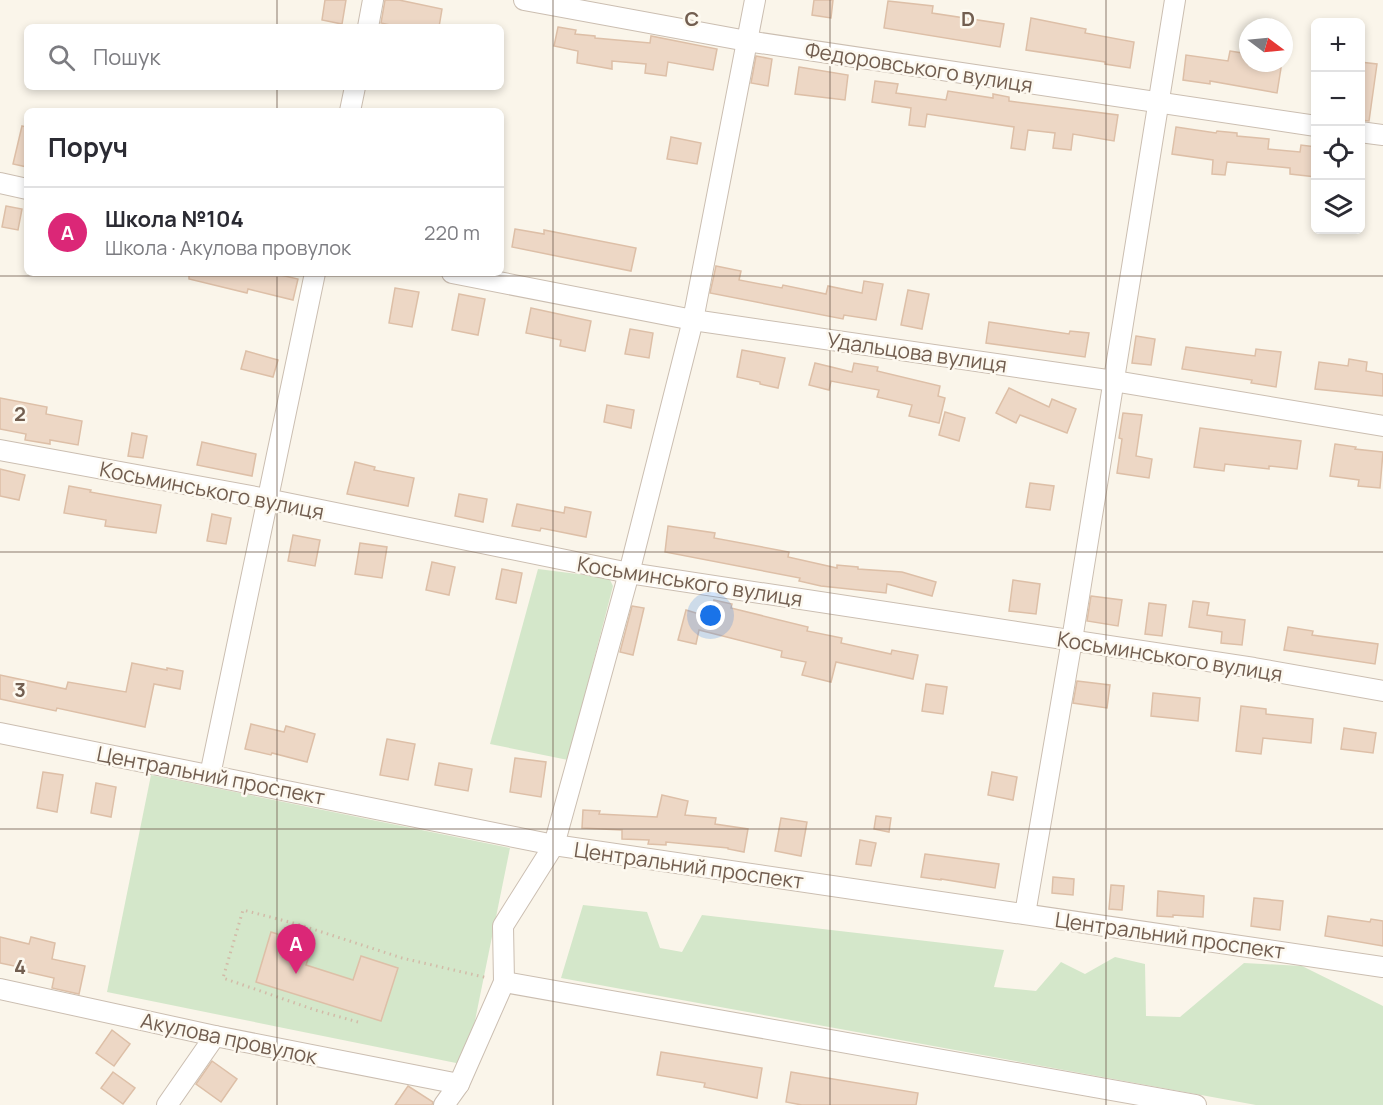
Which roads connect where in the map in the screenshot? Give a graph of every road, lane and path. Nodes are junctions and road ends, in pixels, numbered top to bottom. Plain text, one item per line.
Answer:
1 (373, 0) edge
2 (524, 0) edge
3 (755, 0) edge
4 (1175, 0) edge
5 (369, 24) edge
6 (747, 41) junction
7 (354, 90) edge
8 (1158, 104) junction
9 (351, 108) edge
10 (1311, 125) edge
11 (1365, 133) edge
12 (1383, 135) edge
13 (0, 183) edge
14 (24, 188) edge
15 (314, 276) edge
16 (467, 276) edge
17 (693, 320) junction
18 (1114, 381) junction
19 (1383, 426) edge
20 (0, 450) edge
21 (267, 499) junction
22 (629, 573) junction
23 (1072, 640) junction
24 (1383, 691) edge
25 (0, 733) edge
26 (210, 775) junction
27 (554, 845) junction
28 (1025, 914) junction
29 (1383, 967) edge
30 (504, 982) junction
31 (0, 989) edge
32 (358, 1022) dead end
33 (215, 1035) junction
34 (459, 1084) junction
35 (166, 1105) edge
36 (444, 1105) edge
37 (1196, 1105) edge

1 - 5 street
2 - 6 street, Федоровського вулиця
3 - 6 street
4 - 8 street
6 - 8 street, Федоровського вулиця
6 - 17 street
7 - 9 street
8 - 10 street, Федоровського вулиця
8 - 18 street
11 - 12 street
13 - 14 street
15 - 21 street
16 - 17 street, Удальцова вулиця
17 - 18 street, Удальцова вулиця
17 - 22 street
18 - 19 street, Удальцова вулиця
18 - 23 street
20 - 21 street, Косьминського вулиця
21 - 22 street, Косьминського вулиця
21 - 26 street
22 - 23 street, Косьминського вулиця
22 - 27 street
23 - 24 street, Косьминського вулиця
23 - 28 street
25 - 26 street, Центральний проспект
26 - 27 street, Центральний проспект
27 - 28 street, Центральний проспект
27 - 30 street
28 - 29 street, Центральний проспект
30 - 32 path
30 - 34 street
30 - 37 street
31 - 33 street, Акулова провулок
33 - 34 street, Акулова провулок
33 - 35 street
34 - 36 street

